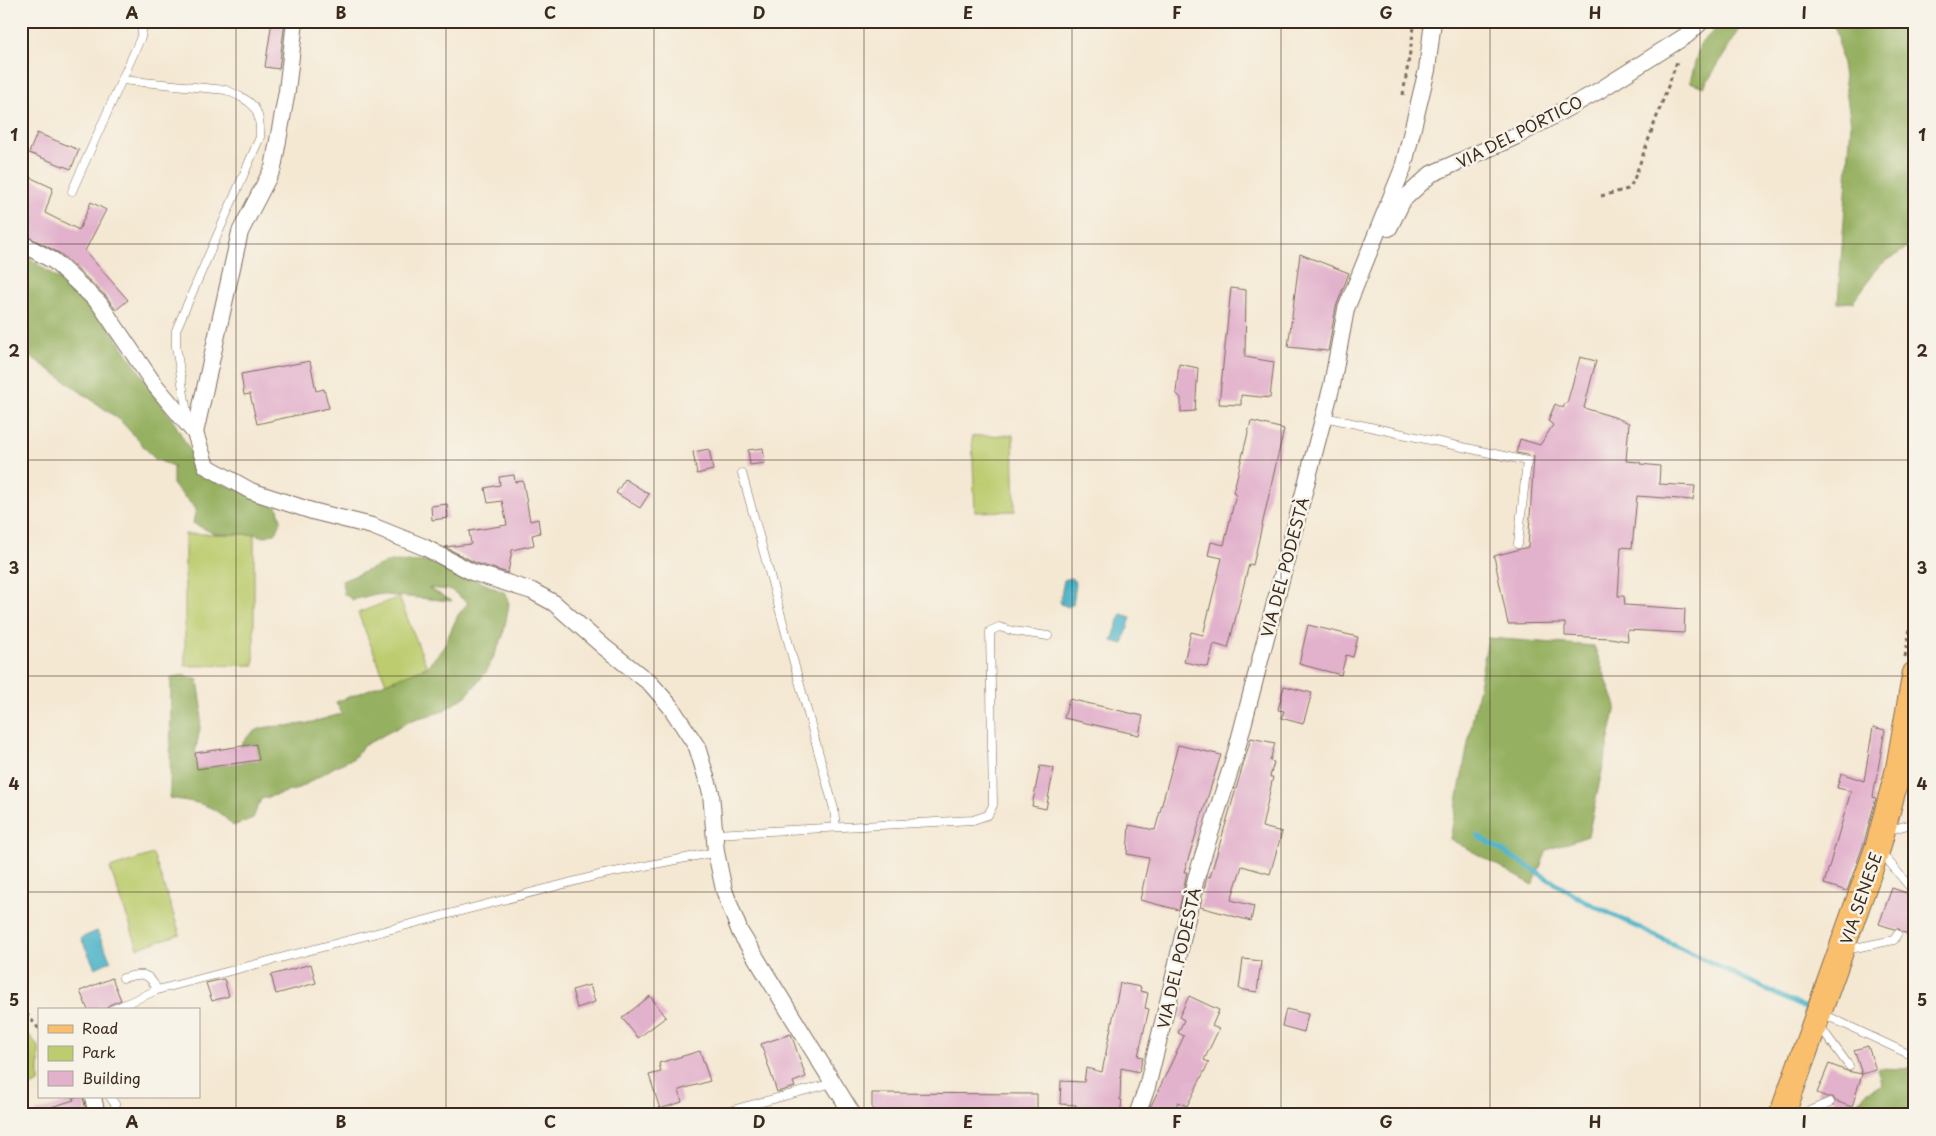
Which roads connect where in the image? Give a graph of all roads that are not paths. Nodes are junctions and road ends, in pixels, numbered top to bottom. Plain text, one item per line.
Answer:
1 (141, 21) edge
2 (295, 21) edge
3 (1433, 21) edge
4 (1702, 21) edge
5 (122, 80) junction
6 (72, 191) dead end
7 (21, 242) edge
8 (1363, 266) junction
9 (1324, 417) junction
10 (192, 430) junction
11 (742, 473) dead end
12 (1518, 544) dead end
13 (1048, 636) dead end
14 (1915, 676) edge
15 (1915, 823) edge
16 (836, 827) junction
17 (715, 834) junction
18 (1880, 840) junction
19 (716, 852) junction
20 (1914, 890) dead end
21 (1897, 934) dead end
22 (1841, 951) junction
23 (123, 978) dead end
24 (157, 990) junction
25 (116, 1008) edge
26 (1817, 1017) junction
27 (1915, 1057) edge
28 (1848, 1066) dead end
29 (833, 1083) junction
30 (93, 1098) edge
31 (111, 1098) edge
32 (1830, 1102) dead end
33 (721, 1113) dead end
34 (97, 1115) edge
35 (117, 1115) edge
36 (852, 1115) edge
37 (1137, 1115) edge
38 (1782, 1115) edge
39 (1800, 1115) edge

1 - 5 lane
2 - 10 street
3 - 8 street, VIA DEL PODESTÀ
4 - 8 street, VIA DEL PORTICO
5 - 6 lane
5 - 10 lane
7 - 10 street
8 - 9 street, VIA DEL PODESTÀ
9 - 12 lane
9 - 37 street, VIA DEL PODESTÀ
10 - 17 street
11 - 16 lane
13 - 16 lane
14 - 18 main road, VIA SENESE
15 - 18 lane
16 - 17 lane
17 - 19 street
18 - 20 lane
18 - 22 main road, VIA SENESE
19 - 24 lane
19 - 29 street
21 - 22 lane
22 - 26 main road, VIA SENESE
23 - 24 lane
24 - 25 lane
26 - 27 lane
26 - 28 lane
26 - 38 main road, VIA SENESE
29 - 33 lane
29 - 36 street
30 - 34 street
31 - 35 lane
32 - 39 lane

